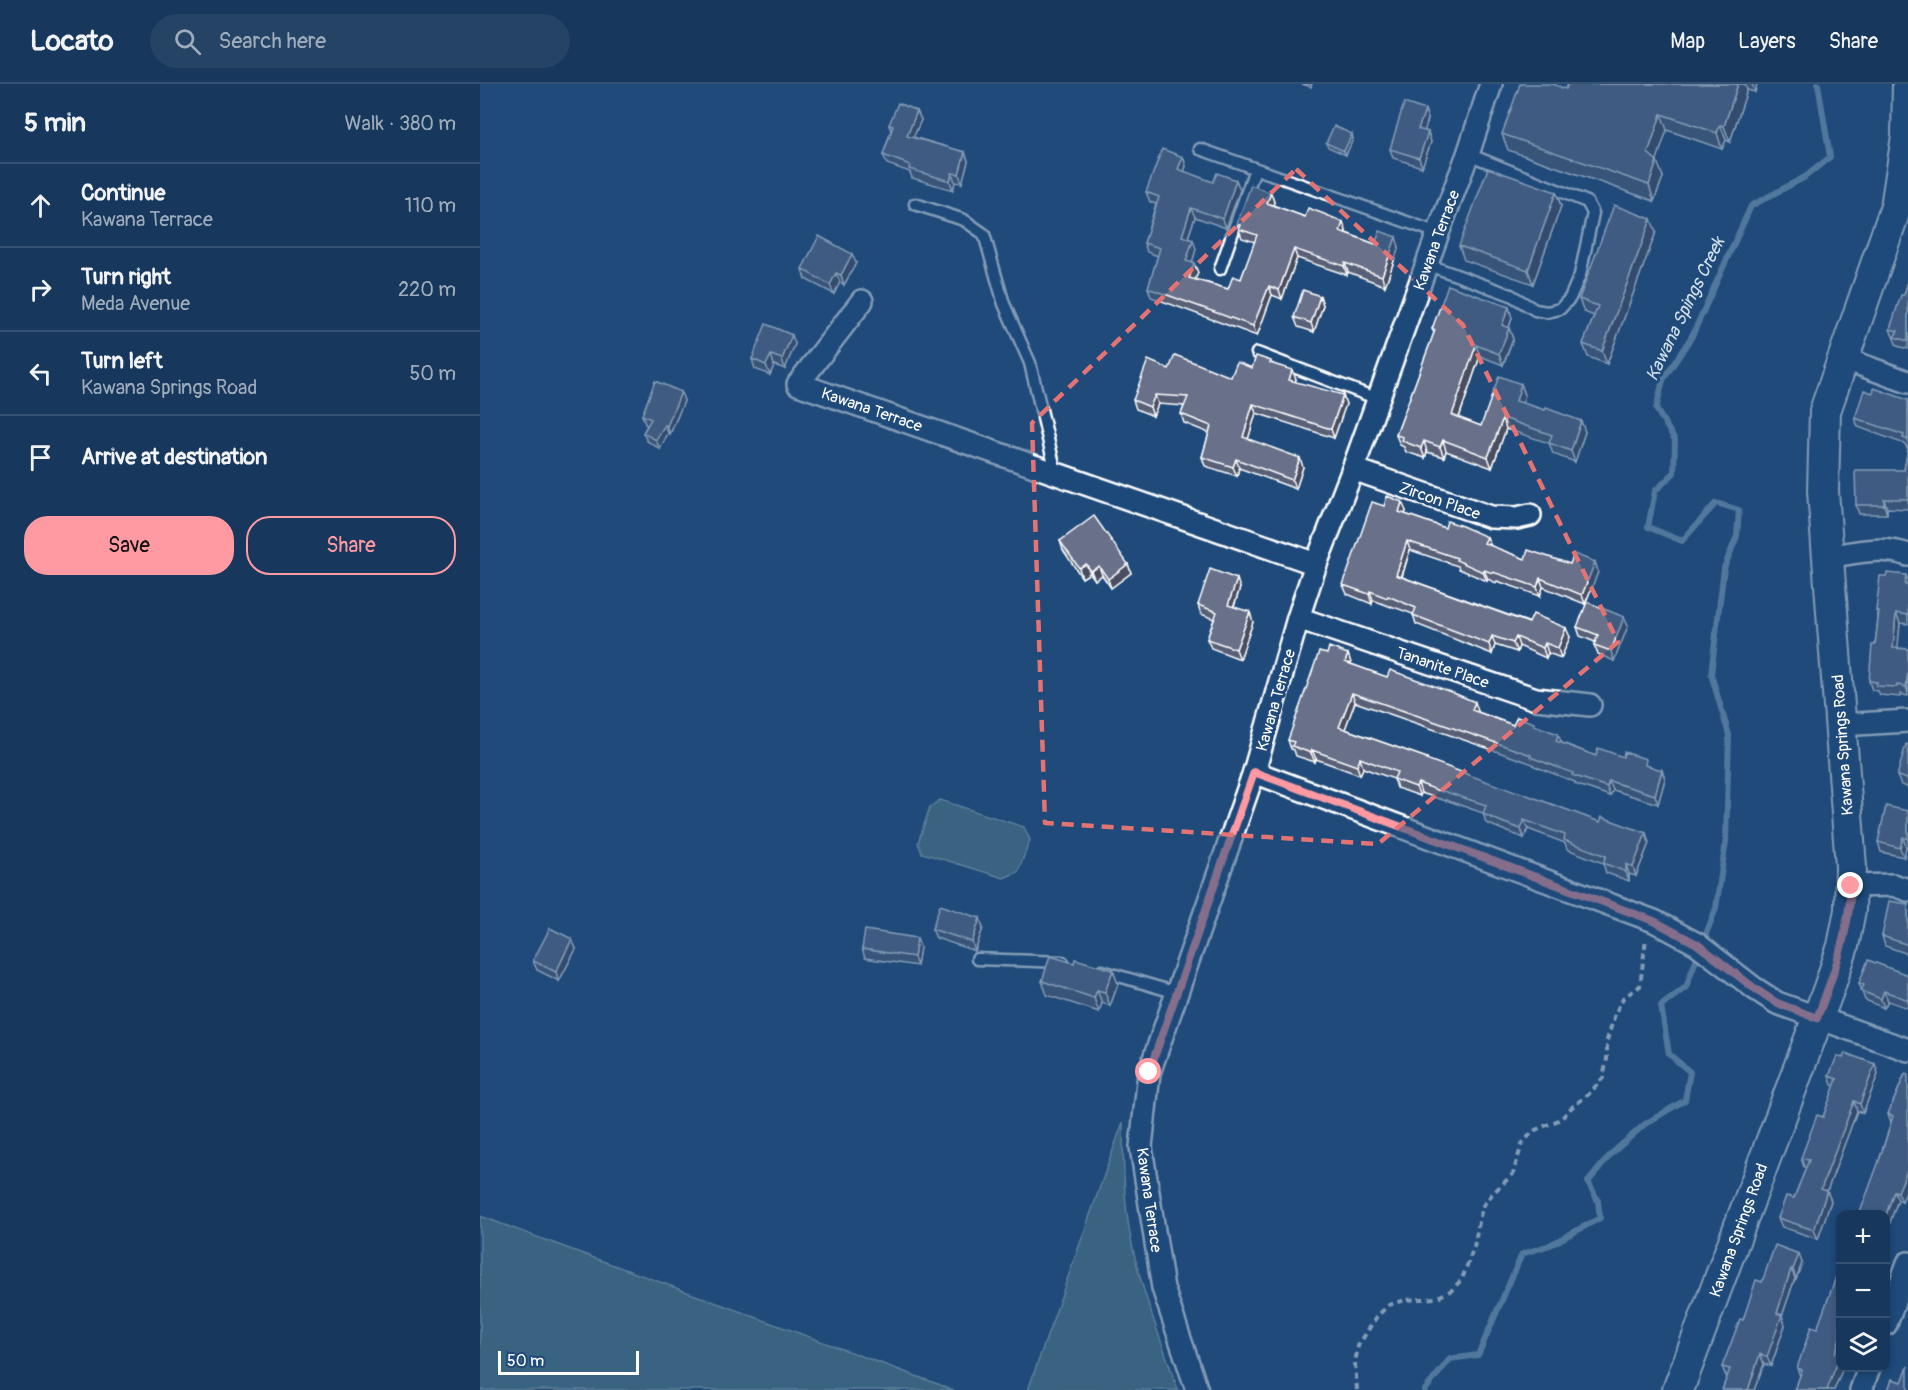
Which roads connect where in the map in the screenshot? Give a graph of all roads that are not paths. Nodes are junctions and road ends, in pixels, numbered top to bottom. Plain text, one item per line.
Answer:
1 (1491, 84) edge
2 (1908, 84) edge
3 (1200, 149) dead end
4 (1468, 154) junction
5 (1255, 168) junction
6 (915, 204) dead end
7 (1902, 210) edge
8 (1438, 233) junction
9 (1426, 264) junction
10 (1220, 268) dead end
11 (862, 302) dead end
12 (1257, 354) edge
13 (1842, 358) junction
14 (1908, 382) edge
15 (1378, 399) junction
16 (1353, 469) junction
17 (1057, 474) junction
18 (1530, 515) dead end
19 (1908, 555) edge
20 (1827, 557) junction
21 (1316, 564) junction
22 (1298, 618) junction
23 (1590, 705) dead end
24 (1908, 721) edge
25 (1840, 725) junction
26 (1254, 772) junction
27 (1851, 886) junction
28 (1908, 890) edge
29 (977, 958) dead end
30 (1074, 963) edge
31 (1096, 969) edge
32 (1177, 993) junction
33 (1817, 1018) junction
34 (1908, 1050) edge
35 (1908, 1263) edge
36 (1888, 1318) edge
37 (1868, 1372) edge
38 (1197, 1390) edge
39 (1678, 1390) edge
40 (1861, 1390) edge

1 - 4 street, Kawana Terrace
2 - 7 street, Kawana Springs Road
3 - 5 lane
4 - 8 street, Kawana Terrace
4 - 9 lane
5 - 8 lane
5 - 10 lane
6 - 17 lane
7 - 13 street, Kawana Springs Road
8 - 9 street, Kawana Terrace
9 - 15 street, Kawana Terrace
11 - 17 street, Kawana Terrace
12 - 15 lane
13 - 14 street
13 - 20 street, Kawana Springs Road
15 - 16 street, Kawana Terrace
16 - 18 street, Zircon Place
16 - 21 street, Kawana Terrace
17 - 21 street, Kawana Terrace
19 - 20 street
20 - 25 street, Kawana Springs Road
21 - 22 street, Kawana Terrace
22 - 23 street, Tananite Place
22 - 26 street, Kawana Terrace
24 - 25 street
25 - 27 street, Kawana Springs Road
26 - 32 street, Kawana Terrace
26 - 33 street
27 - 28 street
27 - 33 street, Kawana Springs Road
29 - 30 lane
31 - 32 lane
32 - 38 street, Kawana Terrace
33 - 34 street
33 - 39 street, Kawana Springs Road
35 - 36 street
37 - 40 street

